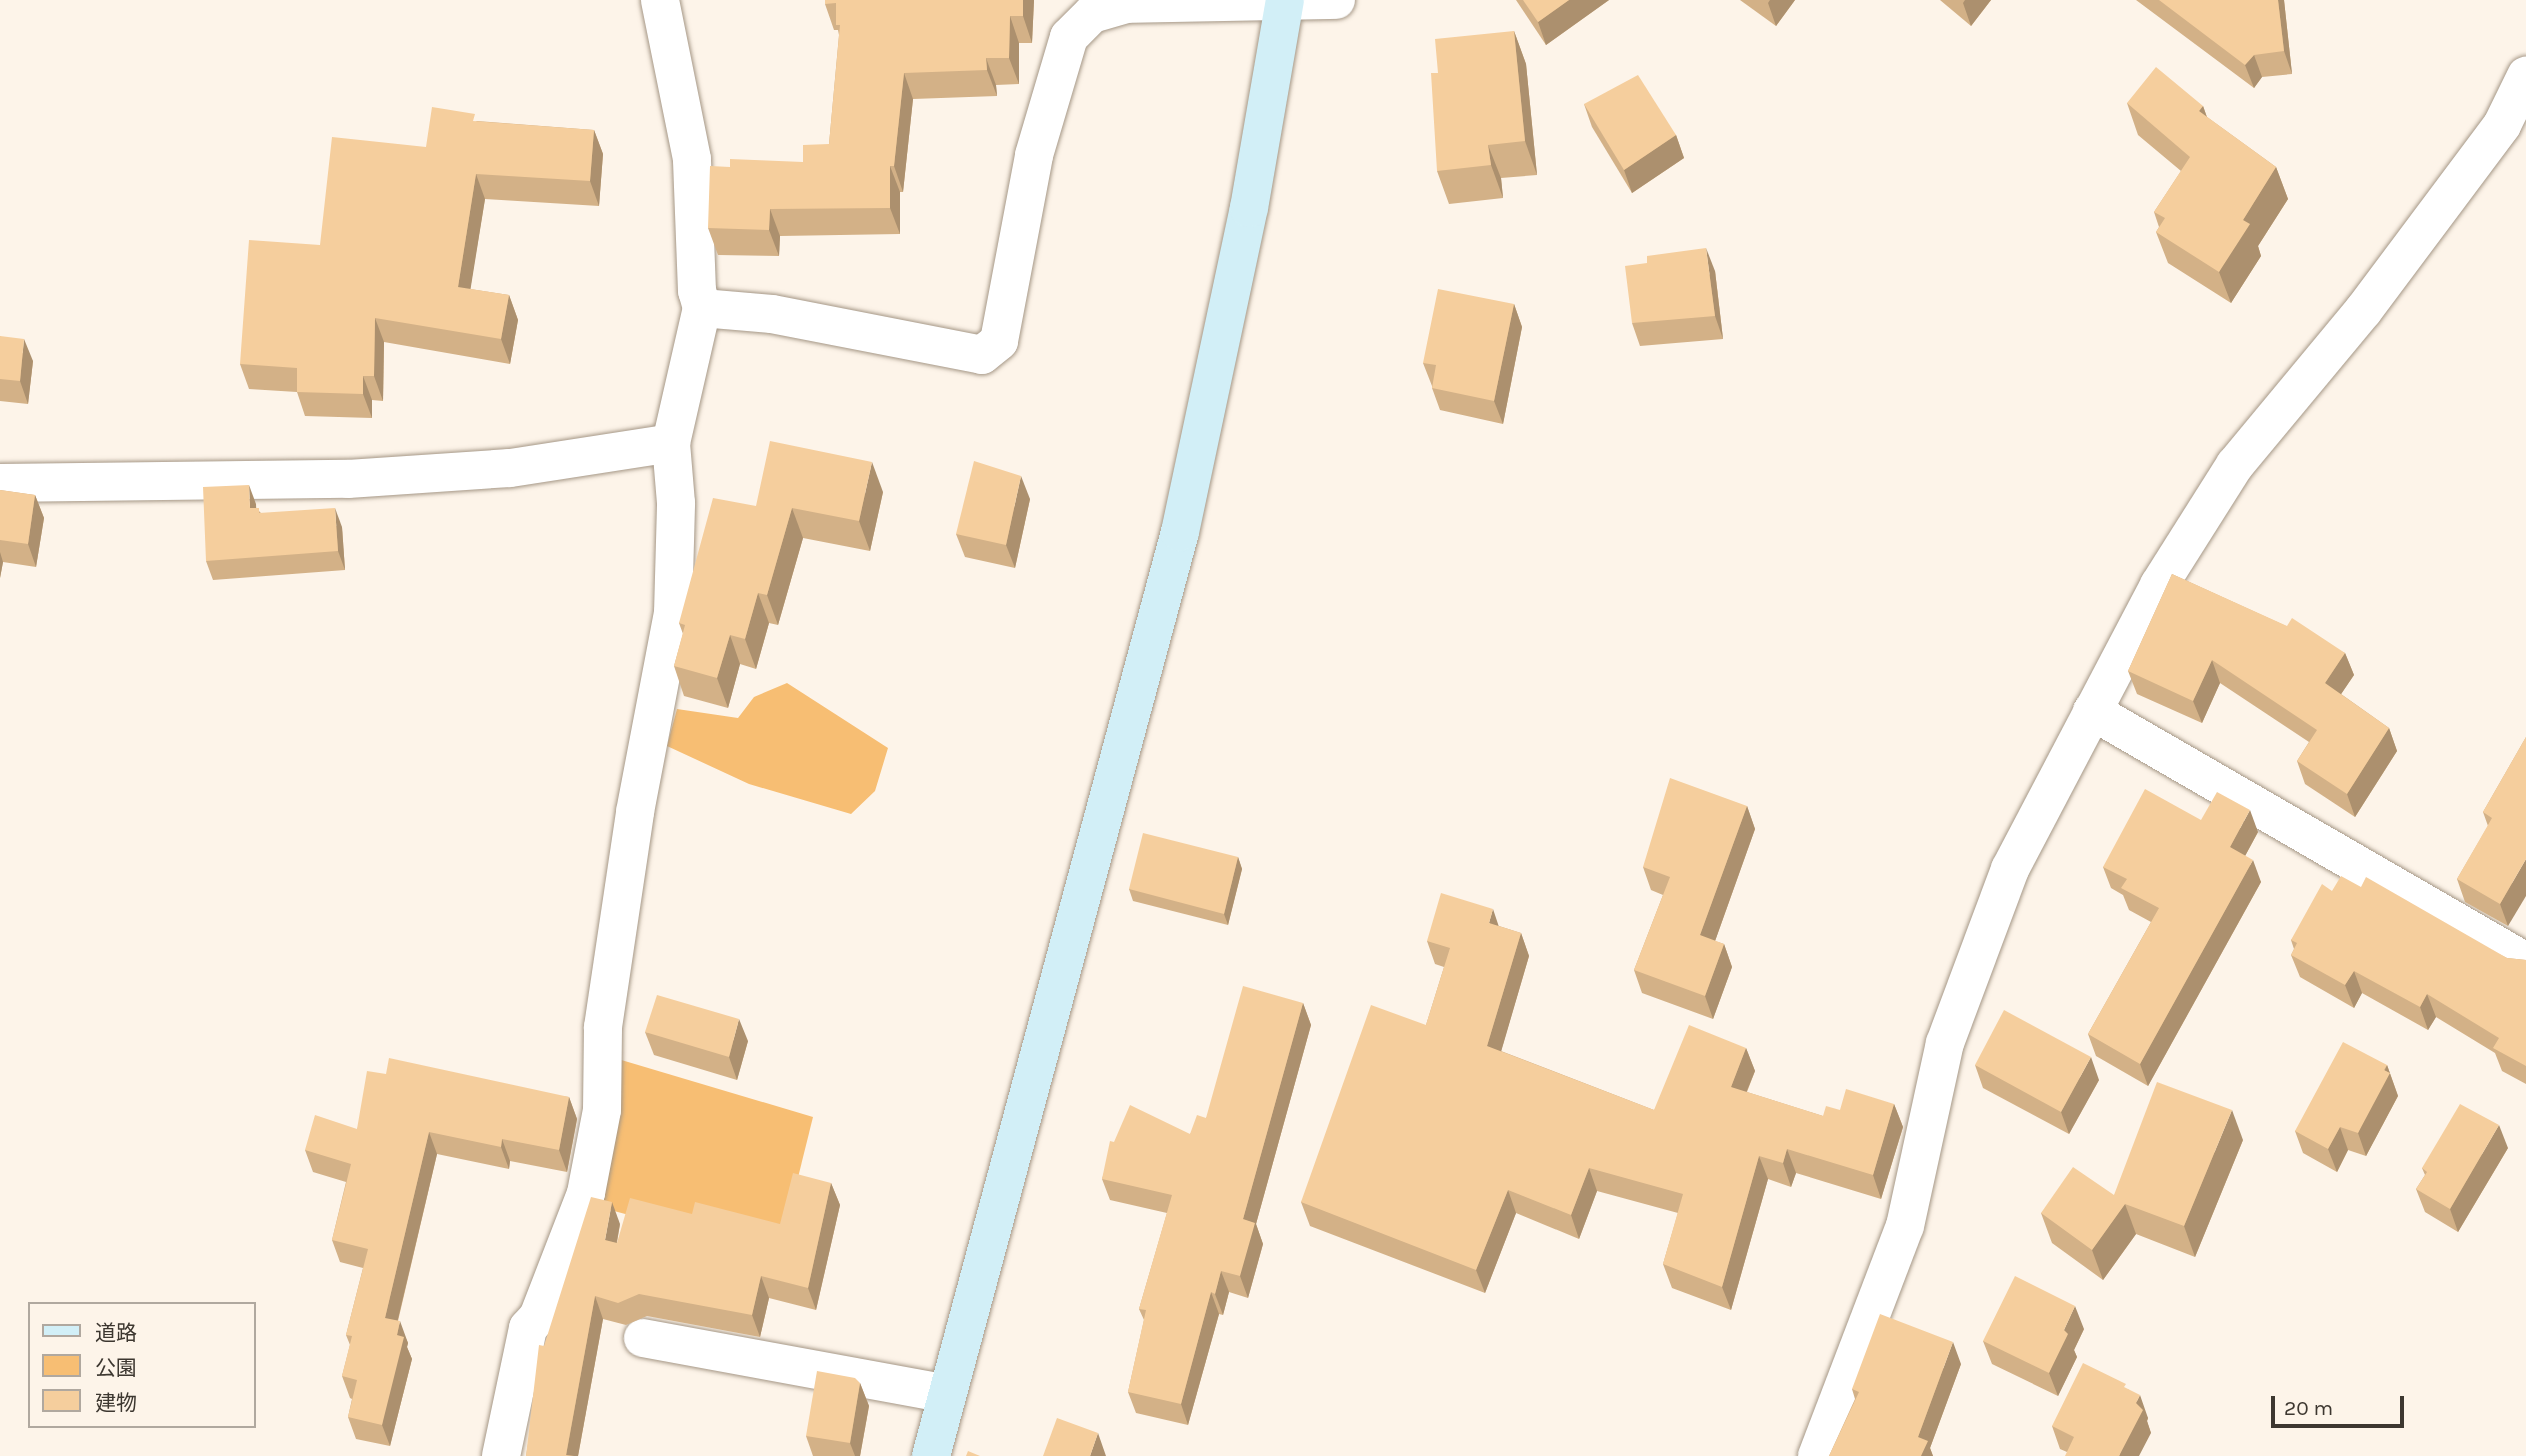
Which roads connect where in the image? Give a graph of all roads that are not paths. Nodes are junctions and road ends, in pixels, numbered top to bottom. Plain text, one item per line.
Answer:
1 (660, 0) edge
2 (1336, 0) edge
3 (1285, 2) edge
4 (2526, 76) edge
5 (702, 308) junction
6 (671, 443) junction
7 (0, 483) edge
8 (2092, 711) junction
9 (2526, 962) edge
10 (643, 1338) dead end
11 (947, 1394) junction
12 (501, 1456) edge
13 (931, 1456) edge
14 (1816, 1456) edge

1 - 5 street
2 - 3 street
3 - 5 street
3 - 11 street
4 - 8 street
5 - 6 street
6 - 7 street
6 - 12 street
8 - 9 street
8 - 14 street
10 - 11 street
11 - 13 street

